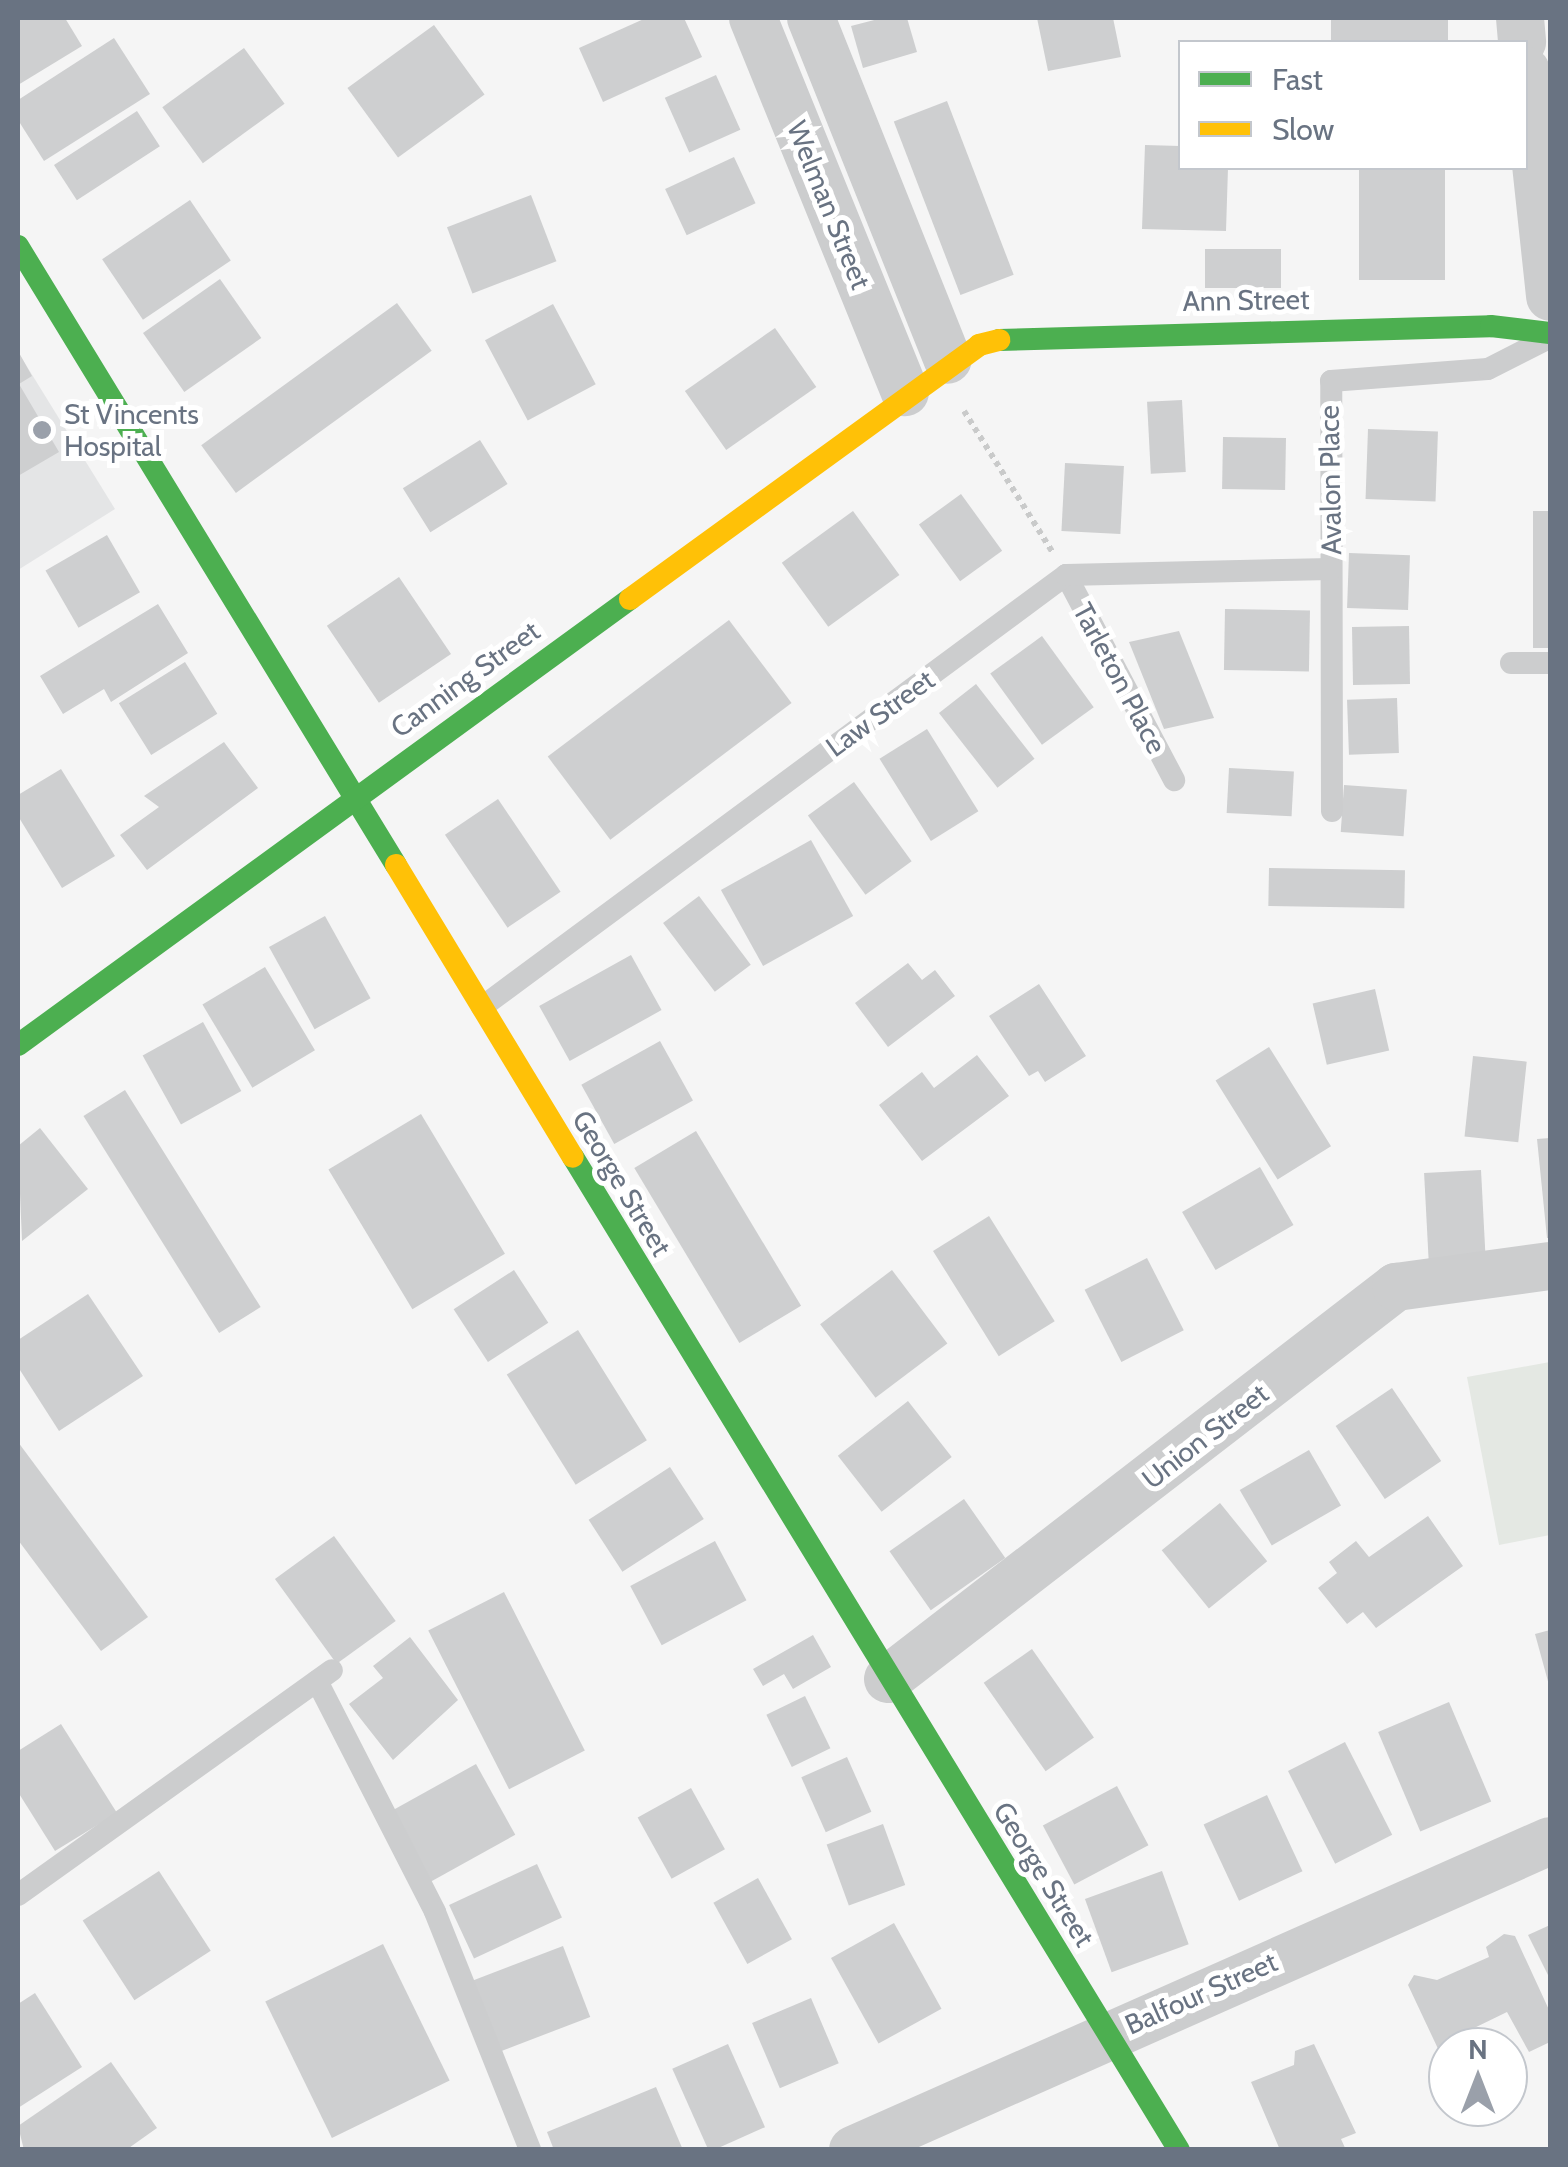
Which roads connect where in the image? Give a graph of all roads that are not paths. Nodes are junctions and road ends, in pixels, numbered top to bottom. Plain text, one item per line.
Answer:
1 (753, 18) edge
2 (812, 18) edge
3 (1528, 89) edge
4 (18, 246) edge
5 (1550, 297) edge
6 (1509, 327) junction
7 (1550, 335) edge
8 (1509, 361) junction
9 (953, 381) junction
10 (905, 392) junction
11 (1331, 569) junction
12 (1066, 575) junction
13 (1511, 663) dead end
14 (1550, 663) edge
15 (1174, 780) dead end
16 (353, 798) junction
17 (1332, 810) dead end
18 (480, 1008) junction
19 (18, 1045) edge
20 (1550, 1266) edge
21 (888, 1678) junction
22 (1550, 1840) edge
23 (18, 1894) edge
24 (1108, 2034) junction
25 (530, 2150) edge
26 (852, 2150) edge
27 (1179, 2150) edge

1 - 10 street, Welman Street
2 - 9 street, Welman Street
3 - 5 street
4 - 16 street, George Street
6 - 7 street, Ann Street
6 - 8 lane
6 - 9 street, Ann Street
7 - 8 lane, Avalon Place
8 - 11 lane, Avalon Place
9 - 10 street, Canning Street
10 - 16 street, Canning Street
11 - 12 lane
11 - 17 lane, Avalon Place
12 - 15 lane, Tarleton Place
12 - 18 lane, Law Street
13 - 14 lane
16 - 18 street, George Street
16 - 19 street, Canning Street
18 - 21 street, George Street
20 - 21 street, Union Street
21 - 24 street, George Street
22 - 24 street, Balfour Street
23 - 25 lane
24 - 26 street, Balfour Street
24 - 27 street, George Street

